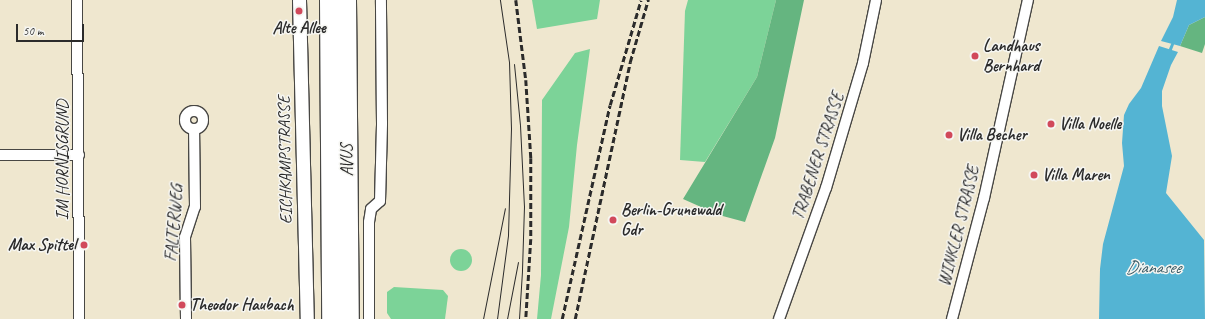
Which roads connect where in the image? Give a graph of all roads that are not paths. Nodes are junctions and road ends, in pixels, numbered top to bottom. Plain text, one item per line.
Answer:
1 (77, 0) edge
2 (299, 0) edge
3 (329, 0) edge
4 (346, 0) edge
5 (381, 0) edge
6 (876, 0) edge
7 (1028, 0) edge
8 (194, 129) dead end
9 (0, 155) edge
10 (79, 156) junction
11 (80, 319) edge
12 (186, 319) edge
13 (307, 319) edge
14 (331, 319) edge
15 (349, 319) edge
16 (369, 319) edge
17 (779, 319) edge
18 (952, 319) edge

1 - 10 street, IM HORNISGRUND
2 - 13 street, EICHKAMPSTRASSE
3 - 14 highway, AVUS
4 - 15 highway, AVUS
5 - 16 street
6 - 17 street, TRABENER STRASSE
7 - 18 street, WINKLER STRASSE
8 - 12 street, FALTERWEG
9 - 10 street
10 - 11 street, IM HORNISGRUND

